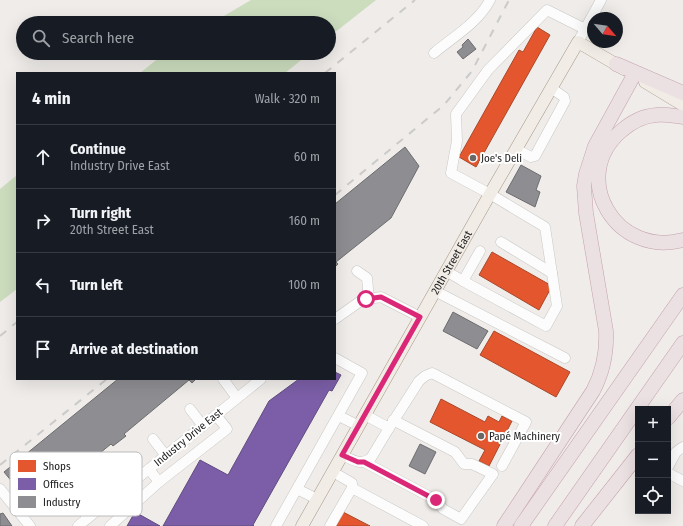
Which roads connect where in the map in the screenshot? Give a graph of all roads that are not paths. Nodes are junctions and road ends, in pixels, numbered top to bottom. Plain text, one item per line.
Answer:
1 (490, 0) edge
2 (601, 0) edge
3 (585, 29) junction
4 (578, 42) junction
5 (434, 53) dead end
6 (616, 64) junction
7 (634, 75) junction
8 (551, 88) junction
9 (683, 93) edge
10 (683, 105) edge
11 (683, 117) edge
12 (516, 149) junction
13 (490, 194) junction
14 (683, 240) edge
15 (501, 242) dead end
16 (480, 251) dead end
17 (357, 271) dead end
18 (446, 271) junction
19 (552, 272) junction
20 (463, 281) junction
21 (435, 291) junction
22 (683, 295) edge
23 (370, 298) junction
24 (420, 317) junction
25 (336, 318) edge
26 (683, 343) edge
27 (565, 358) dead end
28 (336, 359) edge
29 (224, 380) edge
30 (260, 380) edge
31 (237, 398) junction
32 (683, 400) edge
33 (190, 409) dead end
34 (671, 414) edge
35 (216, 415) junction
36 (365, 415) junction
37 (339, 416) junction
38 (391, 424) junction
39 (203, 426) junction
40 (359, 426) junction
41 (153, 439) dead end
42 (683, 447) edge
43 (342, 455) junction
44 (166, 456) junction
45 (635, 459) edge
46 (671, 461) edge
47 (364, 462) junction
48 (502, 466) dead end
49 (149, 468) junction
50 (333, 472) junction
51 (142, 474) edge
52 (671, 475) edge
53 (159, 482) junction
54 (683, 482) edge
55 (352, 488) junction
56 (0, 489) edge
57 (297, 489) junction
58 (142, 497) edge
59 (317, 499) junction
60 (10, 501) edge
61 (22, 516) edge
62 (90, 516) edge
63 (121, 516) edge
64 (88, 518) joint
65 (30, 526) edge
66 (78, 526) edge
67 (110, 526) edge
68 (276, 526) edge
69 (302, 526) edge
70 (330, 526) edge
71 (423, 526) edge
72 (504, 526) edge
73 (521, 526) edge
74 (555, 526) edge
75 (582, 526) edge

1 - 5 street
2 - 3 street, 20th Street East
3 - 4 street, 20th Street East
3 - 13 street
4 - 6 main road
4 - 8 main road, 20th Street East
6 - 7 main road
6 - 9 highway
7 - 10 main road
7 - 72 highway
8 - 12 main road, 20th Street East
8 - 12 street
11 - 14 highway
12 - 13 main road, 20th Street East
13 - 18 main road, 20th Street East
13 - 19 street
15 - 19 street
16 - 20 street
17 - 23 street
18 - 20 street
18 - 21 main road, 20th Street East
19 - 20 street
21 - 24 main road, 20th Street East
21 - 27 street
22 - 73 highway
23 - 24 street
23 - 25 street
24 - 36 main road, 20th Street East
26 - 74 highway
28 - 37 street
29 - 31 street
30 - 31 street, Industry Drive East
31 - 35 street, Industry Drive East
32 - 34 highway
33 - 39 street
35 - 39 street, Industry Drive East
35 - 53 street
36 - 38 street
36 - 40 main road, 20th Street East
37 - 40 street
37 - 57 street
38 - 47 street
38 - 47 street
38 - 48 street
39 - 44 street, Industry Drive East
40 - 43 main road, 20th Street East
41 - 44 street
42 - 46 street
43 - 47 street
43 - 50 main road, 20th Street East
44 - 49 street, Industry Drive East
45 - 75 highway
49 - 51 street, Industry Drive East
49 - 53 street
50 - 55 street
50 - 59 main road, 20th Street East
52 - 54 street
53 - 58 street
55 - 70 street
55 - 71 street
56 - 60 street
57 - 59 street
57 - 68 street
59 - 69 main road, 20th Street East
61 - 65 street
62 - 64 street, Industry Drive East
63 - 67 street
64 - 66 street, Industry Drive East

